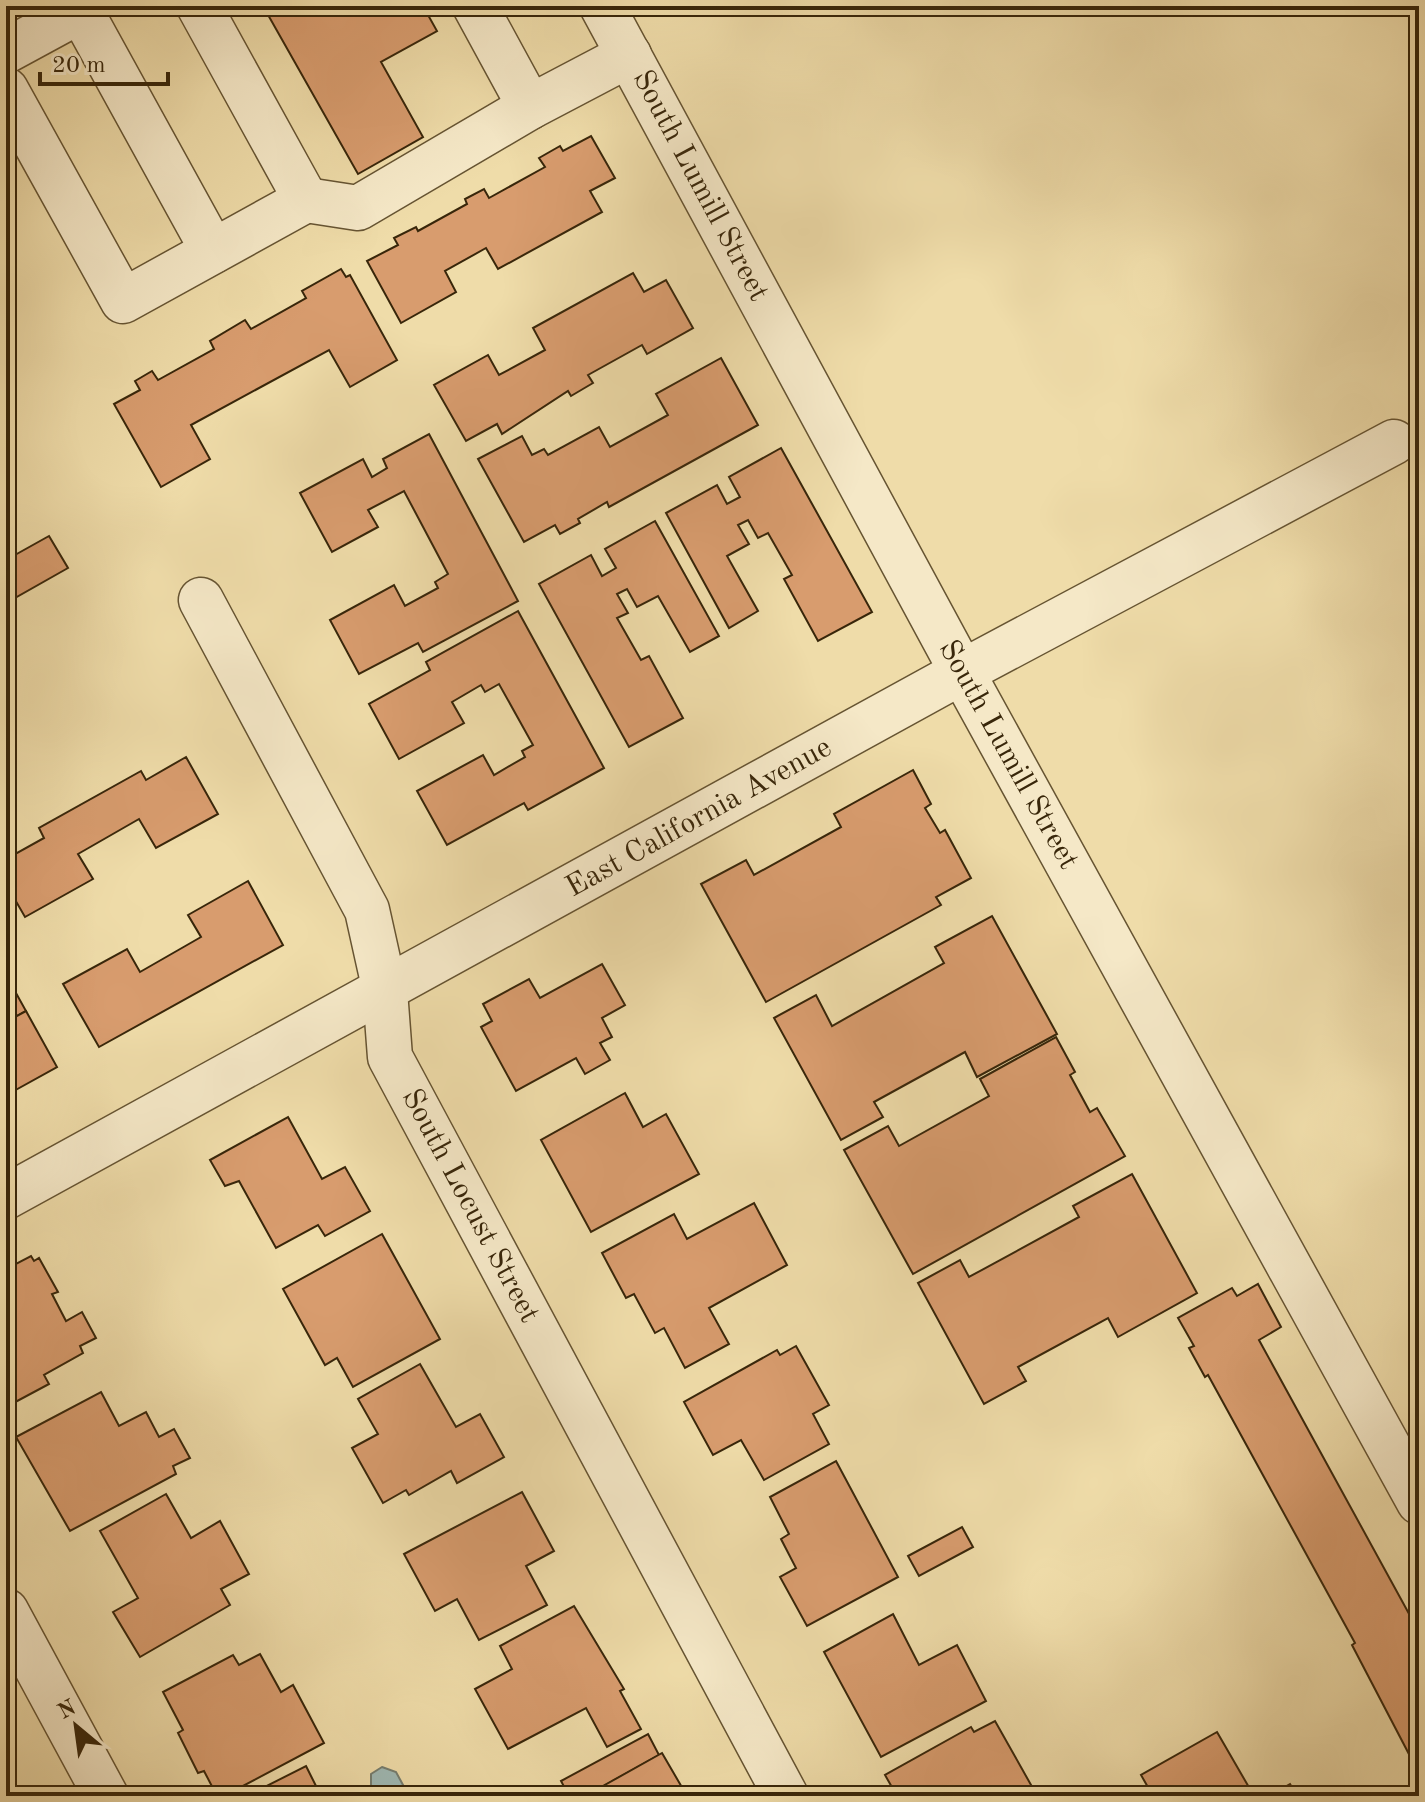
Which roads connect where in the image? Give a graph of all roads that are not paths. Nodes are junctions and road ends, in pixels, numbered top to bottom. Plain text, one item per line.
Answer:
1 (199, 6) edge
2 (475, 6) edge
3 (602, 6) edge
4 (82, 8) edge
5 (6, 51) edge
6 (629, 55) junction
7 (6, 90) edge
8 (530, 107) junction
9 (306, 200) junction
10 (213, 251) junction
11 (1394, 442) dead end
12 (201, 600) dead end
13 (962, 672) junction
14 (385, 991) junction
15 (6, 1197) edge
16 (1419, 1502) edge
17 (6, 1611) edge
18 (106, 1796) edge
19 (786, 1796) edge

1 - 9 street
2 - 8 street
3 - 6 street, South Lumill Street
4 - 5 street
4 - 10 street
6 - 8 street
6 - 13 street, South Lumill Street
7 - 10 street
8 - 9 street
9 - 10 street
11 - 13 street, East California Avenue
12 - 14 street, South Locust Street
13 - 14 street, East California Avenue
13 - 16 street, South Lumill Street
14 - 15 street, East California Avenue
14 - 19 street, South Locust Street
17 - 18 street

